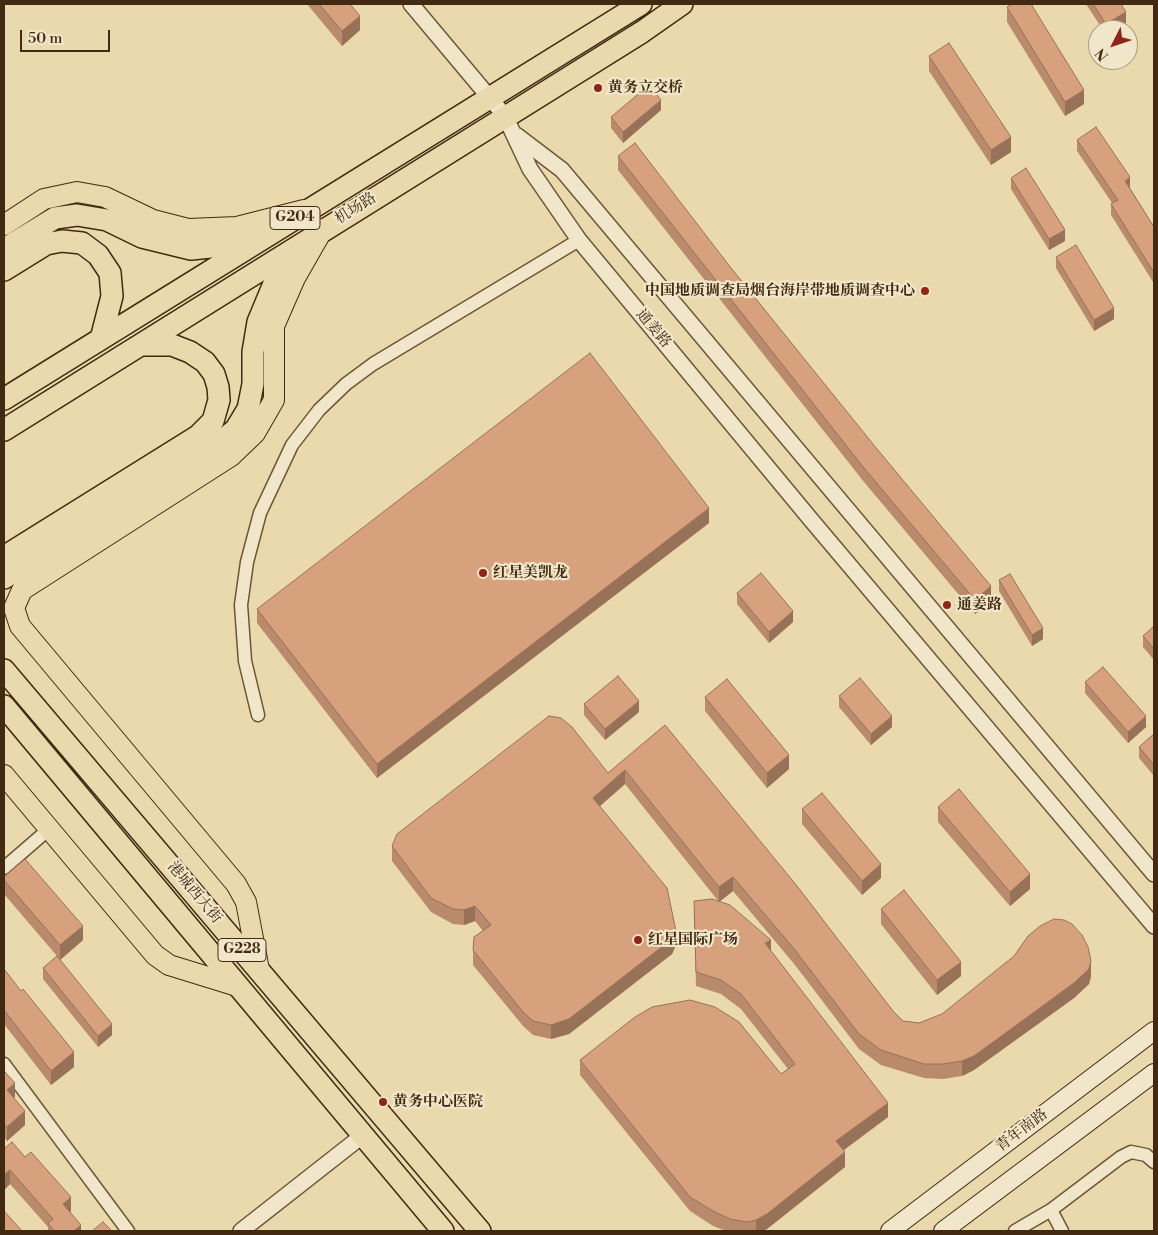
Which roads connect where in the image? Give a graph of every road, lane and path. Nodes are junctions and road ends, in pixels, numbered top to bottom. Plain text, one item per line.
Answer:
1 (411, 4) edge
2 (640, 4) edge
3 (682, 4) edge
4 (490, 97) junction
5 (510, 125) junction
6 (311, 208) junction
7 (293, 219) junction
8 (4, 225) edge
9 (315, 234) junction
10 (579, 240) junction
11 (4, 249) edge
12 (4, 270) edge
13 (101, 339) junction
14 (140, 345) junction
15 (4, 400) edge
16 (4, 430) edge
17 (4, 557) edge
18 (4, 578) edge
19 (5, 672) edge
20 (4, 706) edge
21 (258, 715) dead end
22 (4, 775) edge
23 (49, 829) junction
24 (4, 868) edge
25 (1154, 874) edge
26 (1154, 926) edge
27 (258, 970) junction
28 (237, 986) junction
29 (1154, 1031) edge
30 (4, 1064) edge
31 (1154, 1073) edge
32 (362, 1136) junction
33 (1154, 1162) edge
34 (1051, 1210) junction
35 (128, 1231) edge
36 (241, 1231) edge
37 (443, 1231) edge
38 (480, 1231) edge
39 (890, 1231) edge
40 (943, 1231) edge
41 (1015, 1231) edge
42 (1062, 1231) edge

1 - 4 street
2 - 4 highway, 机场路 / G204
3 - 5 highway, 机场路 / G204
4 - 5 street
4 - 6 highway, 机场路 / G204
5 - 9 highway, 机场路 / G204
5 - 10 street, 通姜路
5 - 25 street
6 - 7 highway, 机场路 / G204
6 - 8 main road
7 - 11 highway
7 - 13 highway, 机场路 / G204
9 - 14 highway, 机场路 / G204
9 - 18 highway
9 - 27 main road
10 - 21 street
10 - 26 street, 通姜路
12 - 13 highway
13 - 15 highway, 机场路 / G204
14 - 16 highway, 机场路 / G204
14 - 17 highway
19 - 27 highway, 港城西大街 / G228
20 - 28 highway, 港城西大街 / G228
22 - 23 main road
23 - 24 street
23 - 28 main road
27 - 38 highway, 港城西大街 / G228
28 - 32 highway, 港城西大街 / G228
29 - 39 main road, 青年南路
30 - 35 street
31 - 40 main road
32 - 36 street
32 - 37 highway, 港城西大街 / G228
33 - 34 street
34 - 41 street
34 - 42 street

